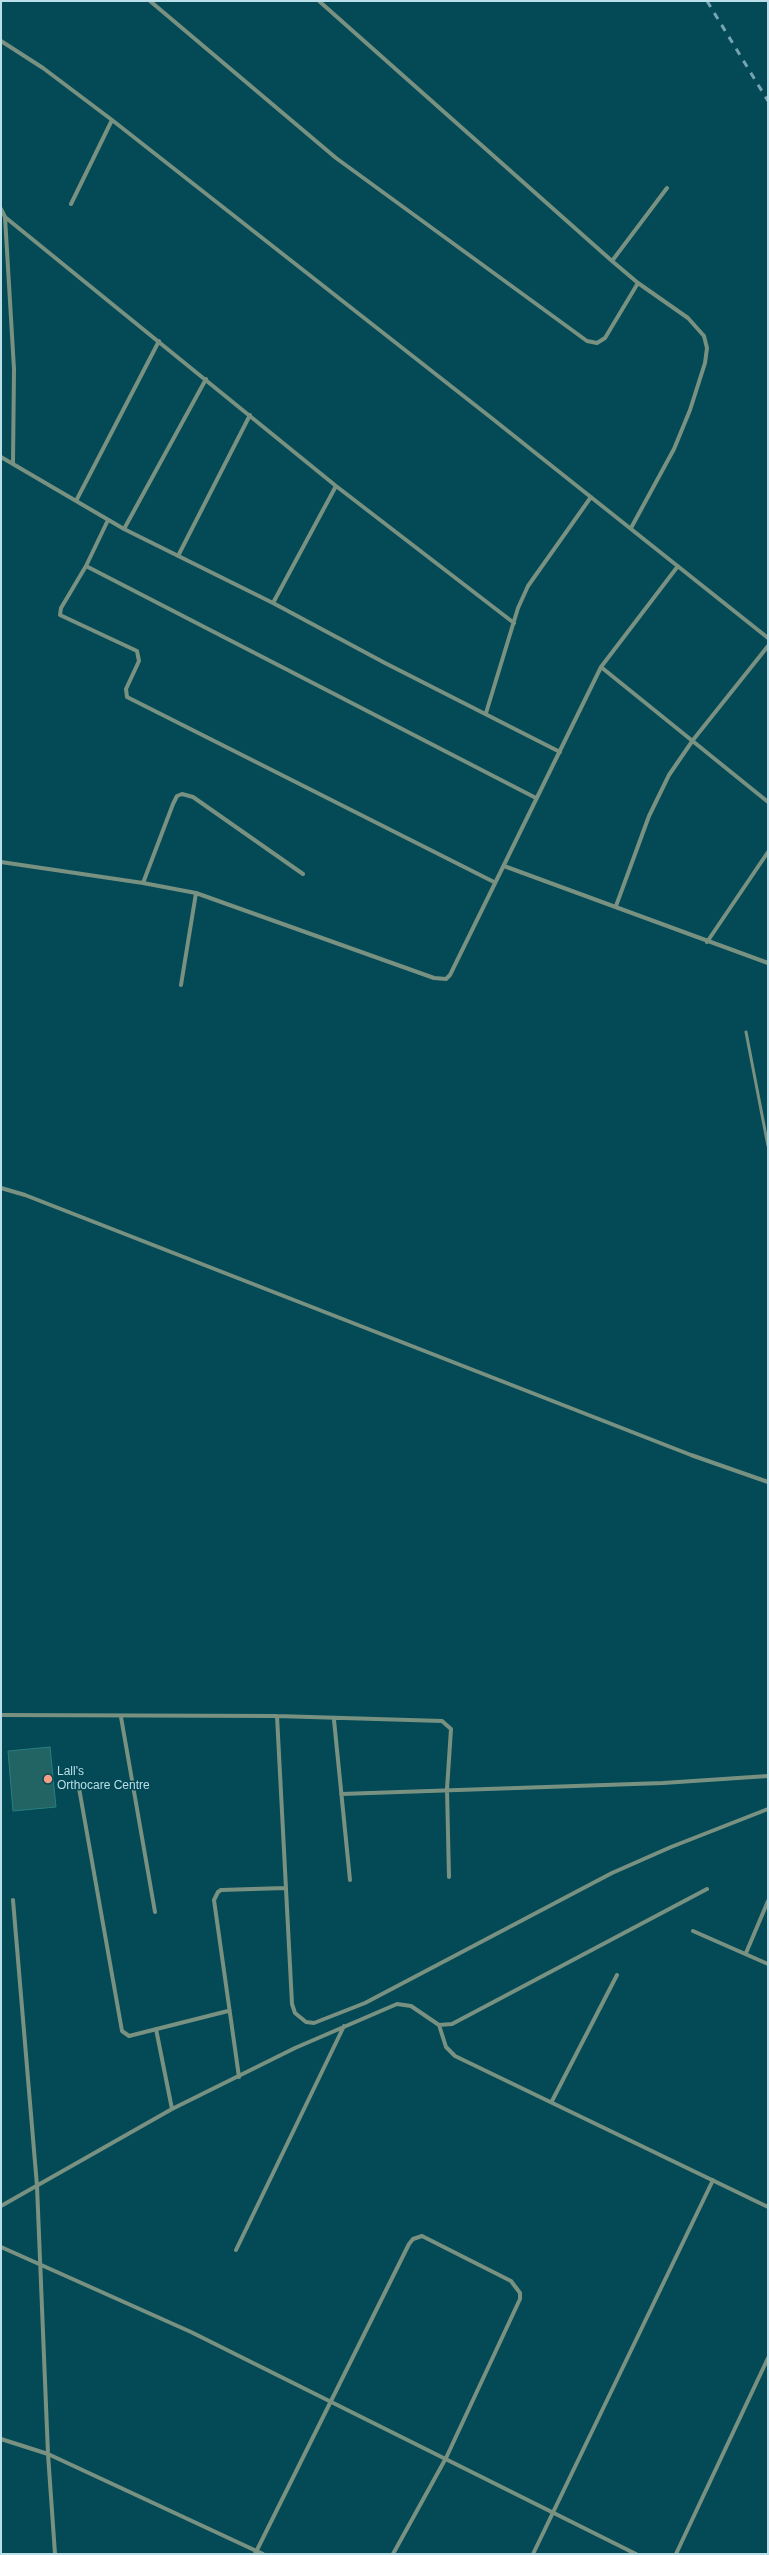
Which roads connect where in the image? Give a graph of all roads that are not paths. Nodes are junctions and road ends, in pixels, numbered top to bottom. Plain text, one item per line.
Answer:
1 (150, 1) edge
2 (319, 1) edge
3 (1, 41) edge
4 (112, 120) junction
5 (667, 188) dead end
6 (71, 204) dead end
7 (1, 209) edge
8 (5, 217) junction
9 (612, 261) junction
10 (638, 283) junction
11 (159, 341) junction
12 (206, 379) junction
13 (250, 415) junction
14 (1, 457) edge
15 (13, 463) junction
16 (336, 486) junction
17 (590, 497) junction
18 (76, 501) junction
19 (108, 520) junction
20 (630, 528) junction
21 (124, 529) junction
22 (178, 556) junction
23 (86, 566) junction
24 (678, 566) junction
25 (273, 603) junction
26 (514, 623) junction
27 (768, 638) edge
28 (768, 646) edge
29 (601, 667) junction
30 (486, 713) junction
31 (693, 740) junction
32 (560, 752) junction
33 (536, 798) junction
34 (768, 802) edge
35 (768, 852) edge
36 (1, 862) edge
37 (504, 866) junction
38 (303, 874) dead end
39 (494, 882) junction
40 (143, 883) junction
41 (196, 893) junction
42 (616, 906) junction
43 (706, 942) junction
44 (768, 963) edge
45 (181, 985) dead end
46 (746, 1032) dead end
47 (768, 1146) edge
48 (1, 1188) edge
49 (768, 1482) edge
50 (1, 1715) edge
51 (277, 1716) junction
52 (121, 1717) junction
53 (334, 1720) junction
54 (768, 1776) edge
55 (79, 1788) dead end
56 (447, 1789) junction
57 (342, 1794) junction
58 (768, 1809) edge
59 (449, 1877) dead end
60 (350, 1880) dead end
61 (285, 1888) junction
62 (707, 1889) dead end
63 (13, 1900) dead end
64 (768, 1901) edge
65 (156, 1912) dead end
66 (693, 1931) dead end
67 (746, 1953) junction
68 (768, 1964) edge
69 (617, 1975) dead end
70 (228, 2011) junction
71 (439, 2025) junction
72 (344, 2026) junction
73 (156, 2029) junction
74 (239, 2077) junction
75 (552, 2102) junction
76 (172, 2109) junction
77 (713, 2180) junction
78 (37, 2186) junction
79 (1, 2206) edge
80 (768, 2207) edge
81 (1, 2247) edge
82 (236, 2250) dead end
83 (40, 2265) junction
84 (768, 2358) edge
85 (331, 2401) junction
86 (1, 2439) edge
87 (48, 2454) junction
88 (446, 2458) junction
89 (553, 2514) junction
90 (256, 2552) edge
91 (55, 2554) edge
92 (263, 2554) edge
93 (393, 2554) edge
94 (533, 2554) edge
95 (636, 2554) edge
96 (676, 2554) edge

1 - 10 street
2 - 9 street
3 - 4 street
4 - 6 street
4 - 17 street
5 - 9 street
7 - 8 street
8 - 11 street
8 - 15 street
9 - 10 street
10 - 20 street
11 - 12 street
11 - 18 street
12 - 13 street
12 - 21 street
13 - 16 street
13 - 22 street
14 - 15 street
15 - 18 street
16 - 25 street
16 - 26 street
17 - 20 street
17 - 26 street
18 - 19 street
19 - 21 street
19 - 23 street
20 - 24 street
21 - 22 street
22 - 25 street
23 - 33 street
23 - 39 street
24 - 27 street
24 - 29 street
25 - 30 street
26 - 30 street
28 - 31 street
29 - 31 street
29 - 32 street
30 - 32 street
31 - 34 street
31 - 42 street
32 - 33 street
33 - 37 street
35 - 43 street
36 - 40 street
37 - 39 street
37 - 42 street
38 - 40 street
39 - 41 street
40 - 41 street
41 - 45 street
42 - 43 street
43 - 44 street
46 - 47 lane
48 - 49 street
50 - 52 street
51 - 52 street
51 - 53 street
51 - 61 street
52 - 65 street
53 - 56 street
53 - 57 street
54 - 56 street
55 - 73 street
56 - 57 street
56 - 59 street
57 - 60 street
58 - 61 street
61 - 70 street
62 - 71 street
63 - 78 street
64 - 67 street
66 - 67 street
67 - 68 street
69 - 75 street
70 - 73 street
70 - 74 street
71 - 72 street
71 - 75 street
72 - 74 street
72 - 82 street
73 - 76 street
74 - 76 street
75 - 77 street
76 - 78 street
77 - 80 street
77 - 89 street
78 - 79 street
78 - 83 street
81 - 83 street
83 - 85 street
83 - 87 street
84 - 96 street
85 - 88 street
85 - 88 street
85 - 90 street
86 - 87 street
87 - 90 street
87 - 91 street
88 - 89 street
88 - 93 street
89 - 94 street
89 - 95 street
90 - 92 street

